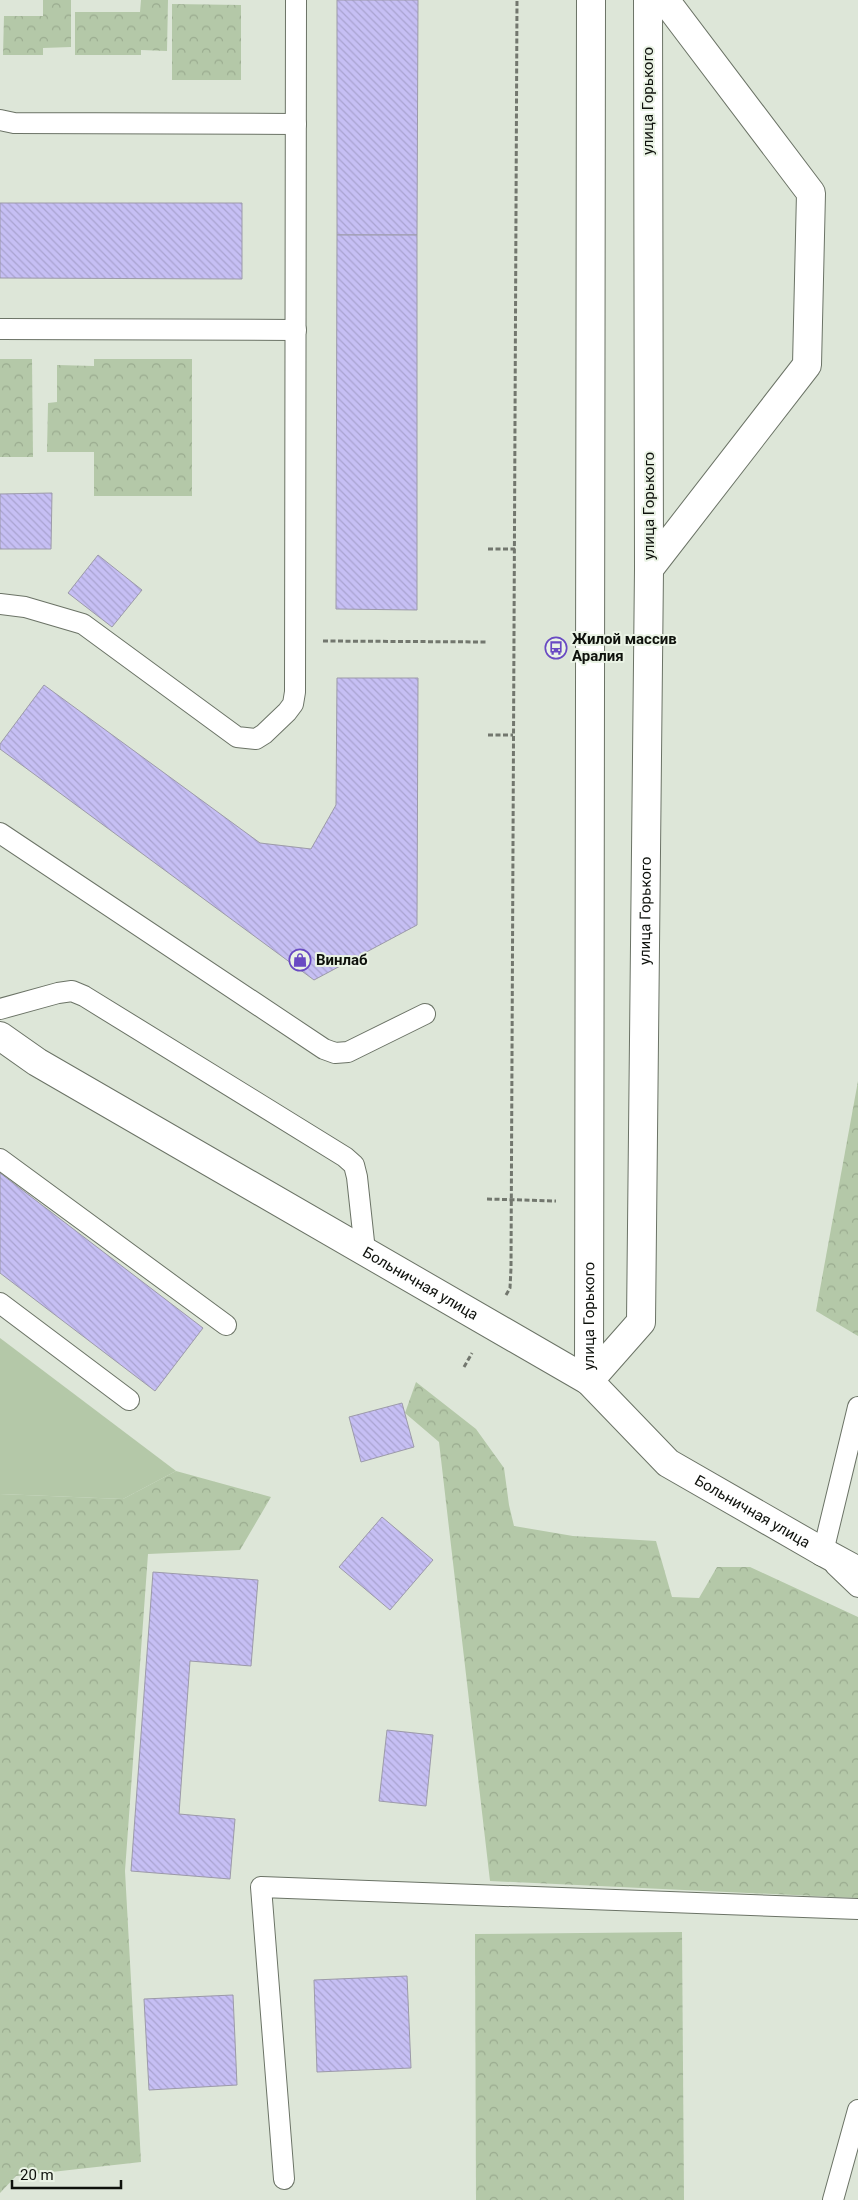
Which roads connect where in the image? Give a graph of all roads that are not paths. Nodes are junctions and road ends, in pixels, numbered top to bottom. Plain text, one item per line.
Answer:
1 (296, 0) edge
2 (591, 0) edge
3 (648, 0) edge
4 (665, 0) edge
5 (0, 120) edge
6 (296, 124) junction
7 (0, 329) edge
8 (296, 330) junction
9 (649, 569) junction
10 (0, 604) edge
11 (0, 833) edge
12 (0, 1010) edge
13 (425, 1014) dead end
14 (0, 1036) edge
15 (0, 1159) edge
16 (365, 1251) junction
17 (0, 1303) edge
18 (226, 1325) dead end
19 (589, 1381) junction
20 (129, 1400) dead end
21 (858, 1406) edge
22 (823, 1552) junction
23 (858, 1571) edge
24 (858, 1576) edge
25 (858, 1587) edge
26 (858, 1909) edge
27 (858, 2110) edge
28 (284, 2178) dead end
29 (833, 2200) edge

1 - 6 lane
2 - 19 main road, улица Горького
3 - 9 main road, улица Горького
4 - 9 main road
5 - 6 lane
6 - 8 lane
7 - 8 lane
8 - 10 lane
9 - 19 main road, улица Горького
11 - 13 lane
12 - 16 lane
14 - 16 main road, Больничная улица
15 - 18 lane
16 - 19 main road, Больничная улица
17 - 20 lane
19 - 22 main road, Больничная улица
21 - 22 lane
22 - 23 main road, Больничная улица
22 - 24 lane
22 - 25 lane
26 - 28 lane
27 - 29 lane

